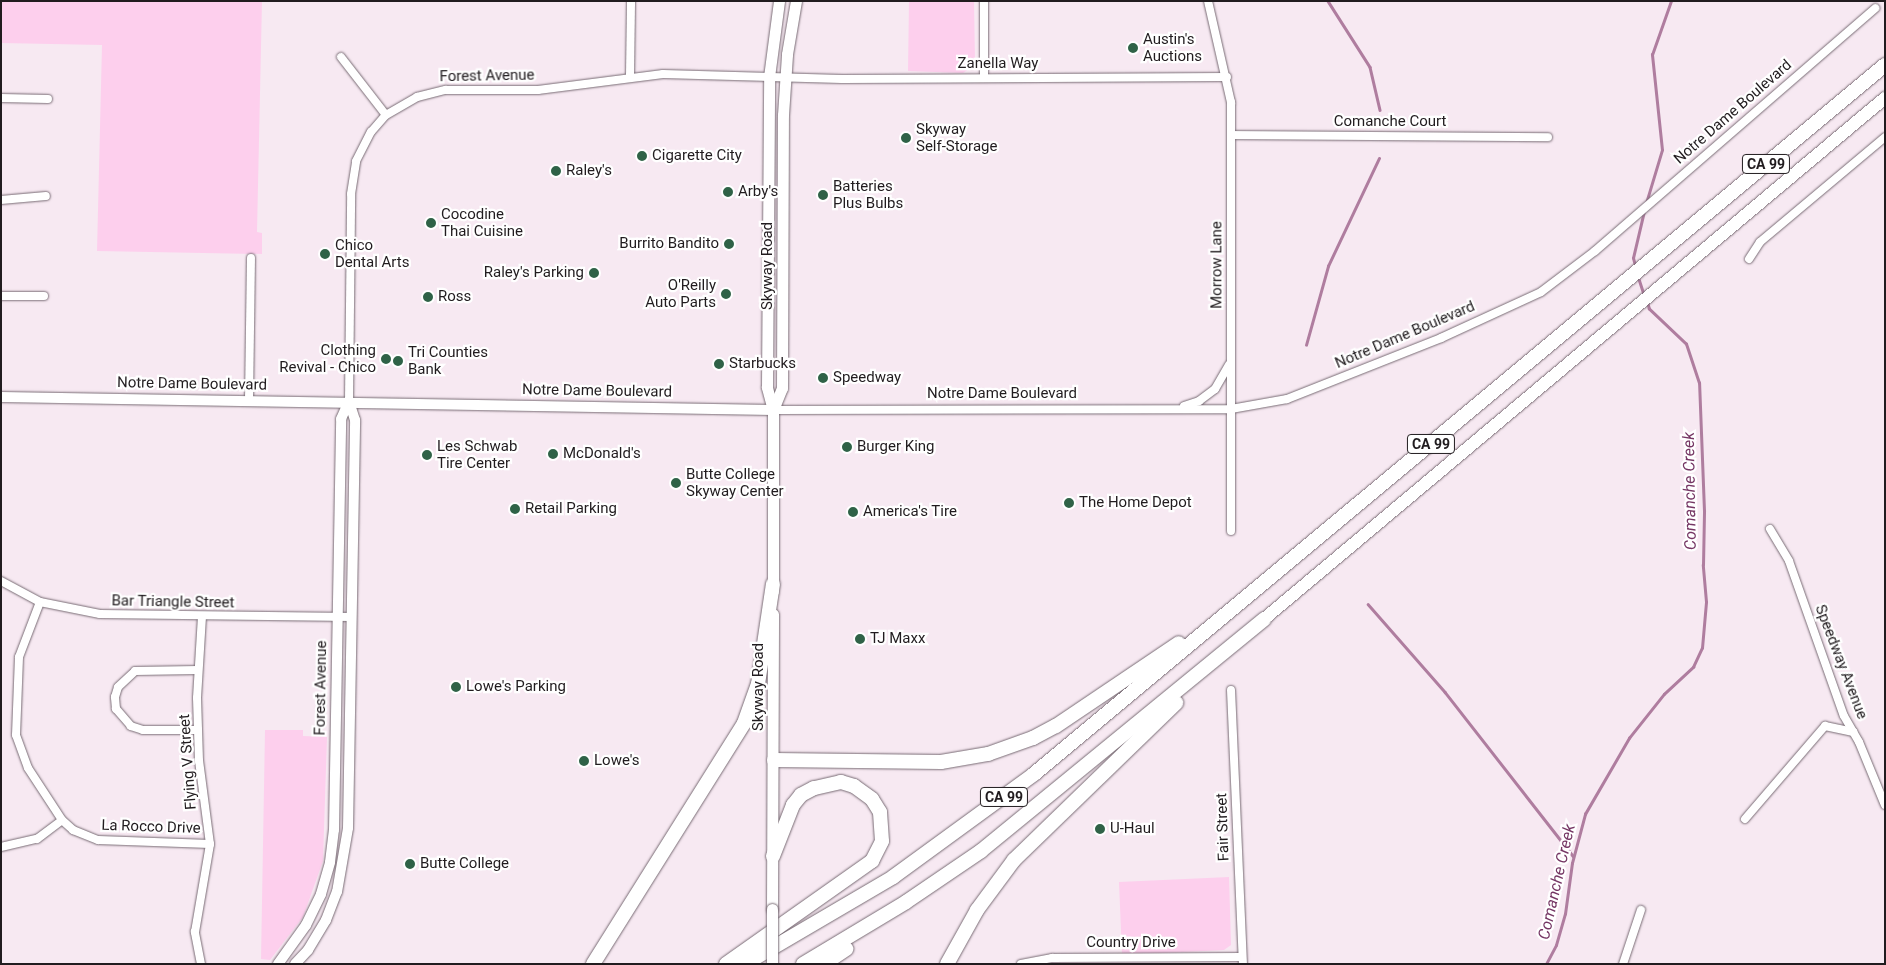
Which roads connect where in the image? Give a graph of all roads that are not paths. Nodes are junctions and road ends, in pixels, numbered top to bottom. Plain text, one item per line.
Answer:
1 (631, 1) edge
2 (779, 1) edge
3 (796, 1) edge
4 (984, 1) edge
5 (1208, 1) edge
6 (1876, 8) dead end
7 (341, 57) dead end
8 (1885, 65) edge
9 (630, 76) junction
10 (769, 77) junction
11 (984, 77) junction
12 (1227, 77) junction
13 (786, 78) junction
14 (1, 98) edge
15 (1885, 98) edge
16 (48, 99) dead end
17 (386, 116) junction
18 (1231, 135) junction
19 (1548, 137) dead end
20 (1885, 137) edge
21 (46, 196) dead end
22 (1, 200) edge
23 (251, 258) dead end
24 (1749, 259) dead end
25 (1, 296) edge
26 (44, 296) dead end
27 (1231, 359) junction
28 (1, 397) edge
29 (249, 400) junction
30 (349, 401) junction
31 (1176, 408) junction
32 (1231, 409) junction
33 (773, 410) junction
34 (1770, 529) dead end
35 (1231, 531) dead end
36 (1, 582) edge
37 (773, 584) junction
38 (1241, 600) junction
39 (40, 602) junction
40 (202, 616) junction
41 (337, 617) junction
42 (351, 617) junction
43 (1264, 619) joint
44 (1237, 642) junction
45 (198, 670) junction
46 (1232, 690) dead end
47 (198, 730) junction
48 (1853, 732) junction
49 (774, 760) junction
50 (1885, 805) edge
51 (1745, 819) dead end
52 (62, 820) junction
53 (210, 844) junction
54 (1, 847) edge
55 (773, 856) junction
56 (906, 902) junction
57 (1640, 910) dead end
58 (1242, 960) edge
59 (201, 964) edge
60 (278, 964) edge
61 (295, 964) edge
62 (593, 964) edge
63 (726, 964) edge
64 (745, 964) edge
65 (772, 964) edge
66 (803, 964) edge
67 (824, 964) edge
68 (948, 964) edge
69 (1021, 964) edge
70 (1623, 964) edge

1 - 9 street
2 - 10 main road, Skyway Road
3 - 13 main road, Skyway Road
4 - 11 street
5 - 12 street, Morrow Lane
6 - 32 street, Notre Dame Boulevard
7 - 17 street
8 - 38 highway, CA 99
9 - 10 street, Forest Avenue
9 - 17 street, Forest Avenue
10 - 13 street, Zanella Way
10 - 33 main road, Skyway Road
11 - 12 street, Zanella Way
11 - 13 street, Zanella Way
12 - 18 street, Morrow Lane
13 - 33 main road, Skyway Road
14 - 16 street
15 - 43 highway, CA 99
17 - 30 street, Forest Avenue
18 - 19 street, Comanche Court
18 - 27 street, Morrow Lane
20 - 24 street
21 - 22 street
23 - 29 street
25 - 26 street
27 - 31 street
27 - 32 street, Morrow Lane
28 - 29 street, Notre Dame Boulevard
29 - 30 street, Notre Dame Boulevard
30 - 33 street, Notre Dame Boulevard
30 - 41 street, Forest Avenue
30 - 42 street, Forest Avenue
31 - 32 street, Notre Dame Boulevard
31 - 33 street, Notre Dame Boulevard
32 - 35 street, Morrow Lane
33 - 37 main road, Skyway Road
34 - 48 street, Speedway Avenue
36 - 39 street, Bar Triangle Street
37 - 49 main road, Skyway Road
37 - 62 highway
38 - 49 highway
38 - 64 highway, CA 99
39 - 40 street, Bar Triangle Street
39 - 52 street, La Rocco Drive
40 - 41 street, Bar Triangle Street
40 - 45 street, Flying V Street
41 - 42 street, Bar Triangle Street
41 - 60 street, Forest Avenue
42 - 61 street, Forest Avenue
43 - 44 highway, CA 99
44 - 56 highway, CA 99
44 - 68 highway
45 - 47 street, Flying V Street
45 - 47 street
46 - 58 street, Fair Street
47 - 53 street, Flying V Street
48 - 50 street, Speedway Avenue
48 - 51 street
49 - 55 main road, Skyway Road
52 - 53 street, La Rocco Drive
52 - 54 street
53 - 59 street, Flying V Street
55 - 63 highway
55 - 65 main road, Skyway Road, bridge
56 - 66 highway, CA 99
56 - 67 highway
57 - 70 street
58 - 69 street, Country Drive

